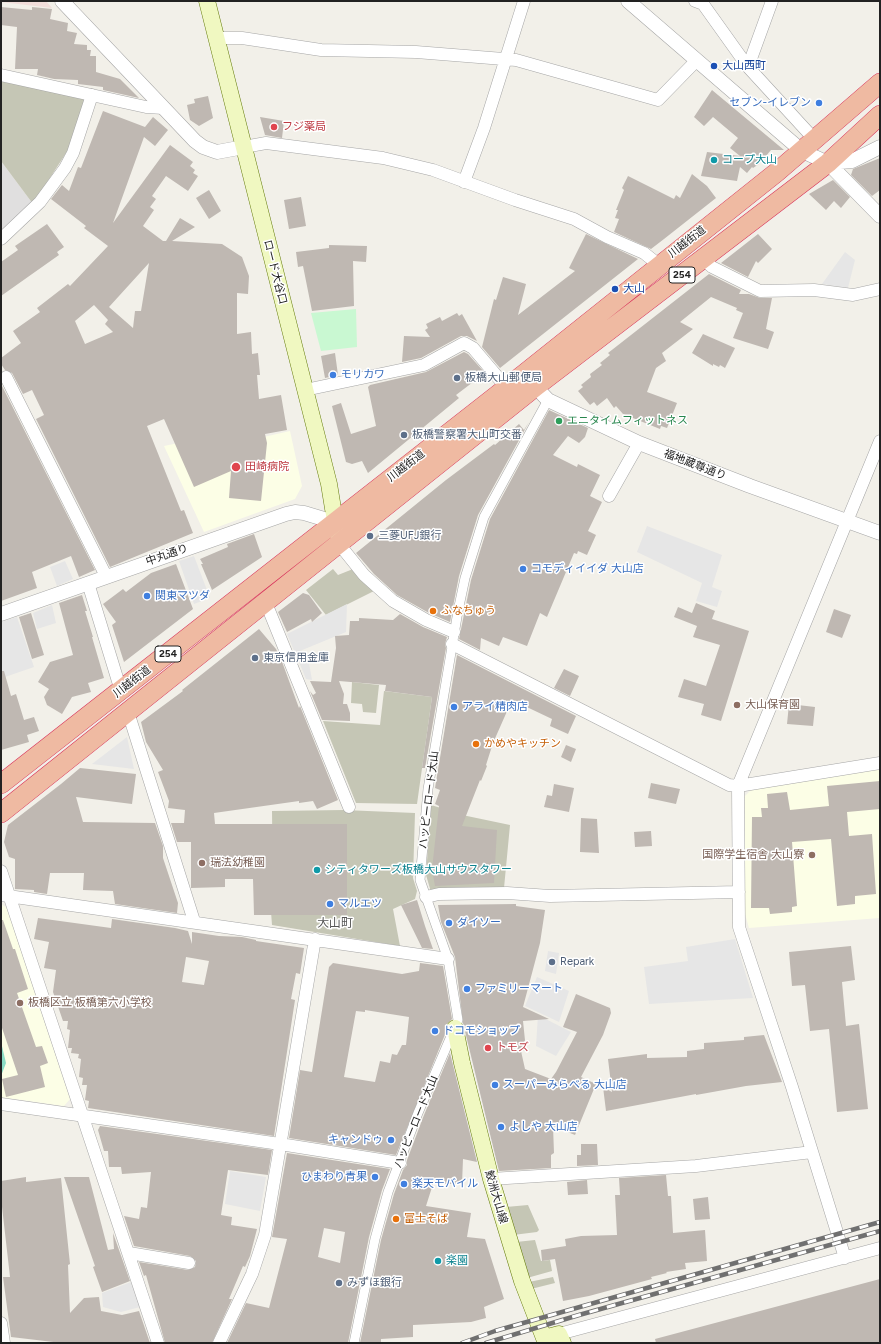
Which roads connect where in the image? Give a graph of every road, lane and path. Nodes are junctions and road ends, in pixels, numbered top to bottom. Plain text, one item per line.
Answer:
1 (62, 1) edge
2 (207, 1) edge
3 (524, 1) edge
4 (628, 1) edge
5 (772, 1) edge
6 (701, 2) edge
7 (216, 38) junction
8 (506, 59) junction
9 (697, 60) junction
10 (748, 67) junction
11 (1, 75) edge
12 (880, 82) edge
13 (92, 94) junction
14 (164, 108) junction
15 (880, 115) edge
16 (808, 145) junction
17 (244, 147) junction
18 (880, 147) edge
19 (828, 163) junction
20 (464, 182) junction
21 (880, 216) edge
22 (1, 239) edge
23 (703, 258) junction
24 (659, 264) junction
25 (880, 289) edge
26 (6, 377) dead end
27 (529, 380) junction
28 (506, 387) junction
29 (305, 390) junction
30 (548, 400) junction
31 (880, 441) edge
32 (639, 442) junction
33 (609, 496) dead end
34 (847, 521) junction
35 (334, 522) junction
36 (880, 533) edge
37 (339, 544) junction
38 (106, 576) junction
39 (88, 583) junction
40 (266, 603) junction
41 (1, 614) edge
42 (453, 638) junction
43 (121, 690) junction
44 (128, 712) junction
45 (880, 763) edge
46 (1, 784) edge
47 (738, 786) junction
48 (349, 807) dead end
49 (1, 813) edge
50 (1, 871) edge
51 (739, 892) junction
52 (6, 896) edge
53 (426, 897) junction
54 (194, 921) junction
55 (315, 939) junction
56 (448, 959) junction
57 (455, 1028) junction
58 (1, 1104) edge
59 (84, 1116) junction
60 (280, 1144) junction
61 (812, 1152) junction
62 (400, 1163) junction
63 (491, 1179) junction
64 (880, 1248) edge
65 (129, 1253) junction
66 (845, 1258) junction
67 (189, 1263) dead end
68 (1, 1323) edge
69 (561, 1339) edge
70 (2, 1343) edge
71 (158, 1343) edge
72 (220, 1343) edge
73 (354, 1343) edge

1 - 14 street
2 - 7 main road, ロード大谷口
3 - 8 street
4 - 9 street
5 - 10 street
6 - 10 street
7 - 8 street
7 - 17 main road, ロード大谷口
8 - 9 street
8 - 20 street
9 - 16 street
10 - 16 street
11 - 13 street
12 - 16 highway, 川越街道 / 254
13 - 14 street
13 - 22 street
14 - 17 street
15 - 19 highway, 川越街道 / 254
16 - 19 street
16 - 24 highway, 川越街道 / 254
17 - 20 street
17 - 29 main road, ロード大谷口
18 - 19 street
19 - 21 street
19 - 23 highway, 川越街道 / 254
20 - 24 street
23 - 25 street
23 - 27 highway, 川越街道 / 254
24 - 27 highway, 川越街道 / 254
26 - 38 street
27 - 28 highway, 川越街道 / 254
27 - 30 street, 福地蔵尊通り
27 - 37 highway, 川越街道 / 254
28 - 29 street
28 - 35 highway, 川越街道 / 254
29 - 35 main road, ロード大谷口
30 - 32 street, 福地蔵尊通り
30 - 42 street, ハッピーロード大山
31 - 34 street
32 - 33 street
32 - 34 street, 福地蔵尊通り
34 - 36 street, 福地蔵尊通り
34 - 47 street
35 - 37 main road, ロード大谷口
35 - 38 street, 中丸通り
35 - 43 highway, 川越街道 / 254
37 - 40 highway, 川越街道 / 254
37 - 42 street
38 - 39 street, 中丸通り
39 - 41 street, 中丸通り
39 - 43 street
40 - 44 highway, 川越街道 / 254
40 - 48 street
42 - 47 street
42 - 53 street, ハッピーロード大山
43 - 46 highway, 川越街道 / 254
44 - 49 highway, 川越街道 / 254
44 - 54 street
45 - 47 street
47 - 51 street
50 - 52 street
51 - 53 street
51 - 61 street
52 - 54 street
52 - 59 street
53 - 56 street, ハッピーロード大山
54 - 55 street
55 - 56 street
55 - 60 street
56 - 57 street, ハッピーロード大山
57 - 62 street, ハッピーロード大山
57 - 63 main road, 鮫洲大山線
58 - 59 street
59 - 60 street
59 - 65 street
60 - 62 street
60 - 72 street
61 - 63 street
61 - 66 street
62 - 73 street, ハッピーロード大山
63 - 69 main road, 鮫洲大山線
64 - 66 street
65 - 67 street
65 - 71 street
66 - 69 street
68 - 70 street

